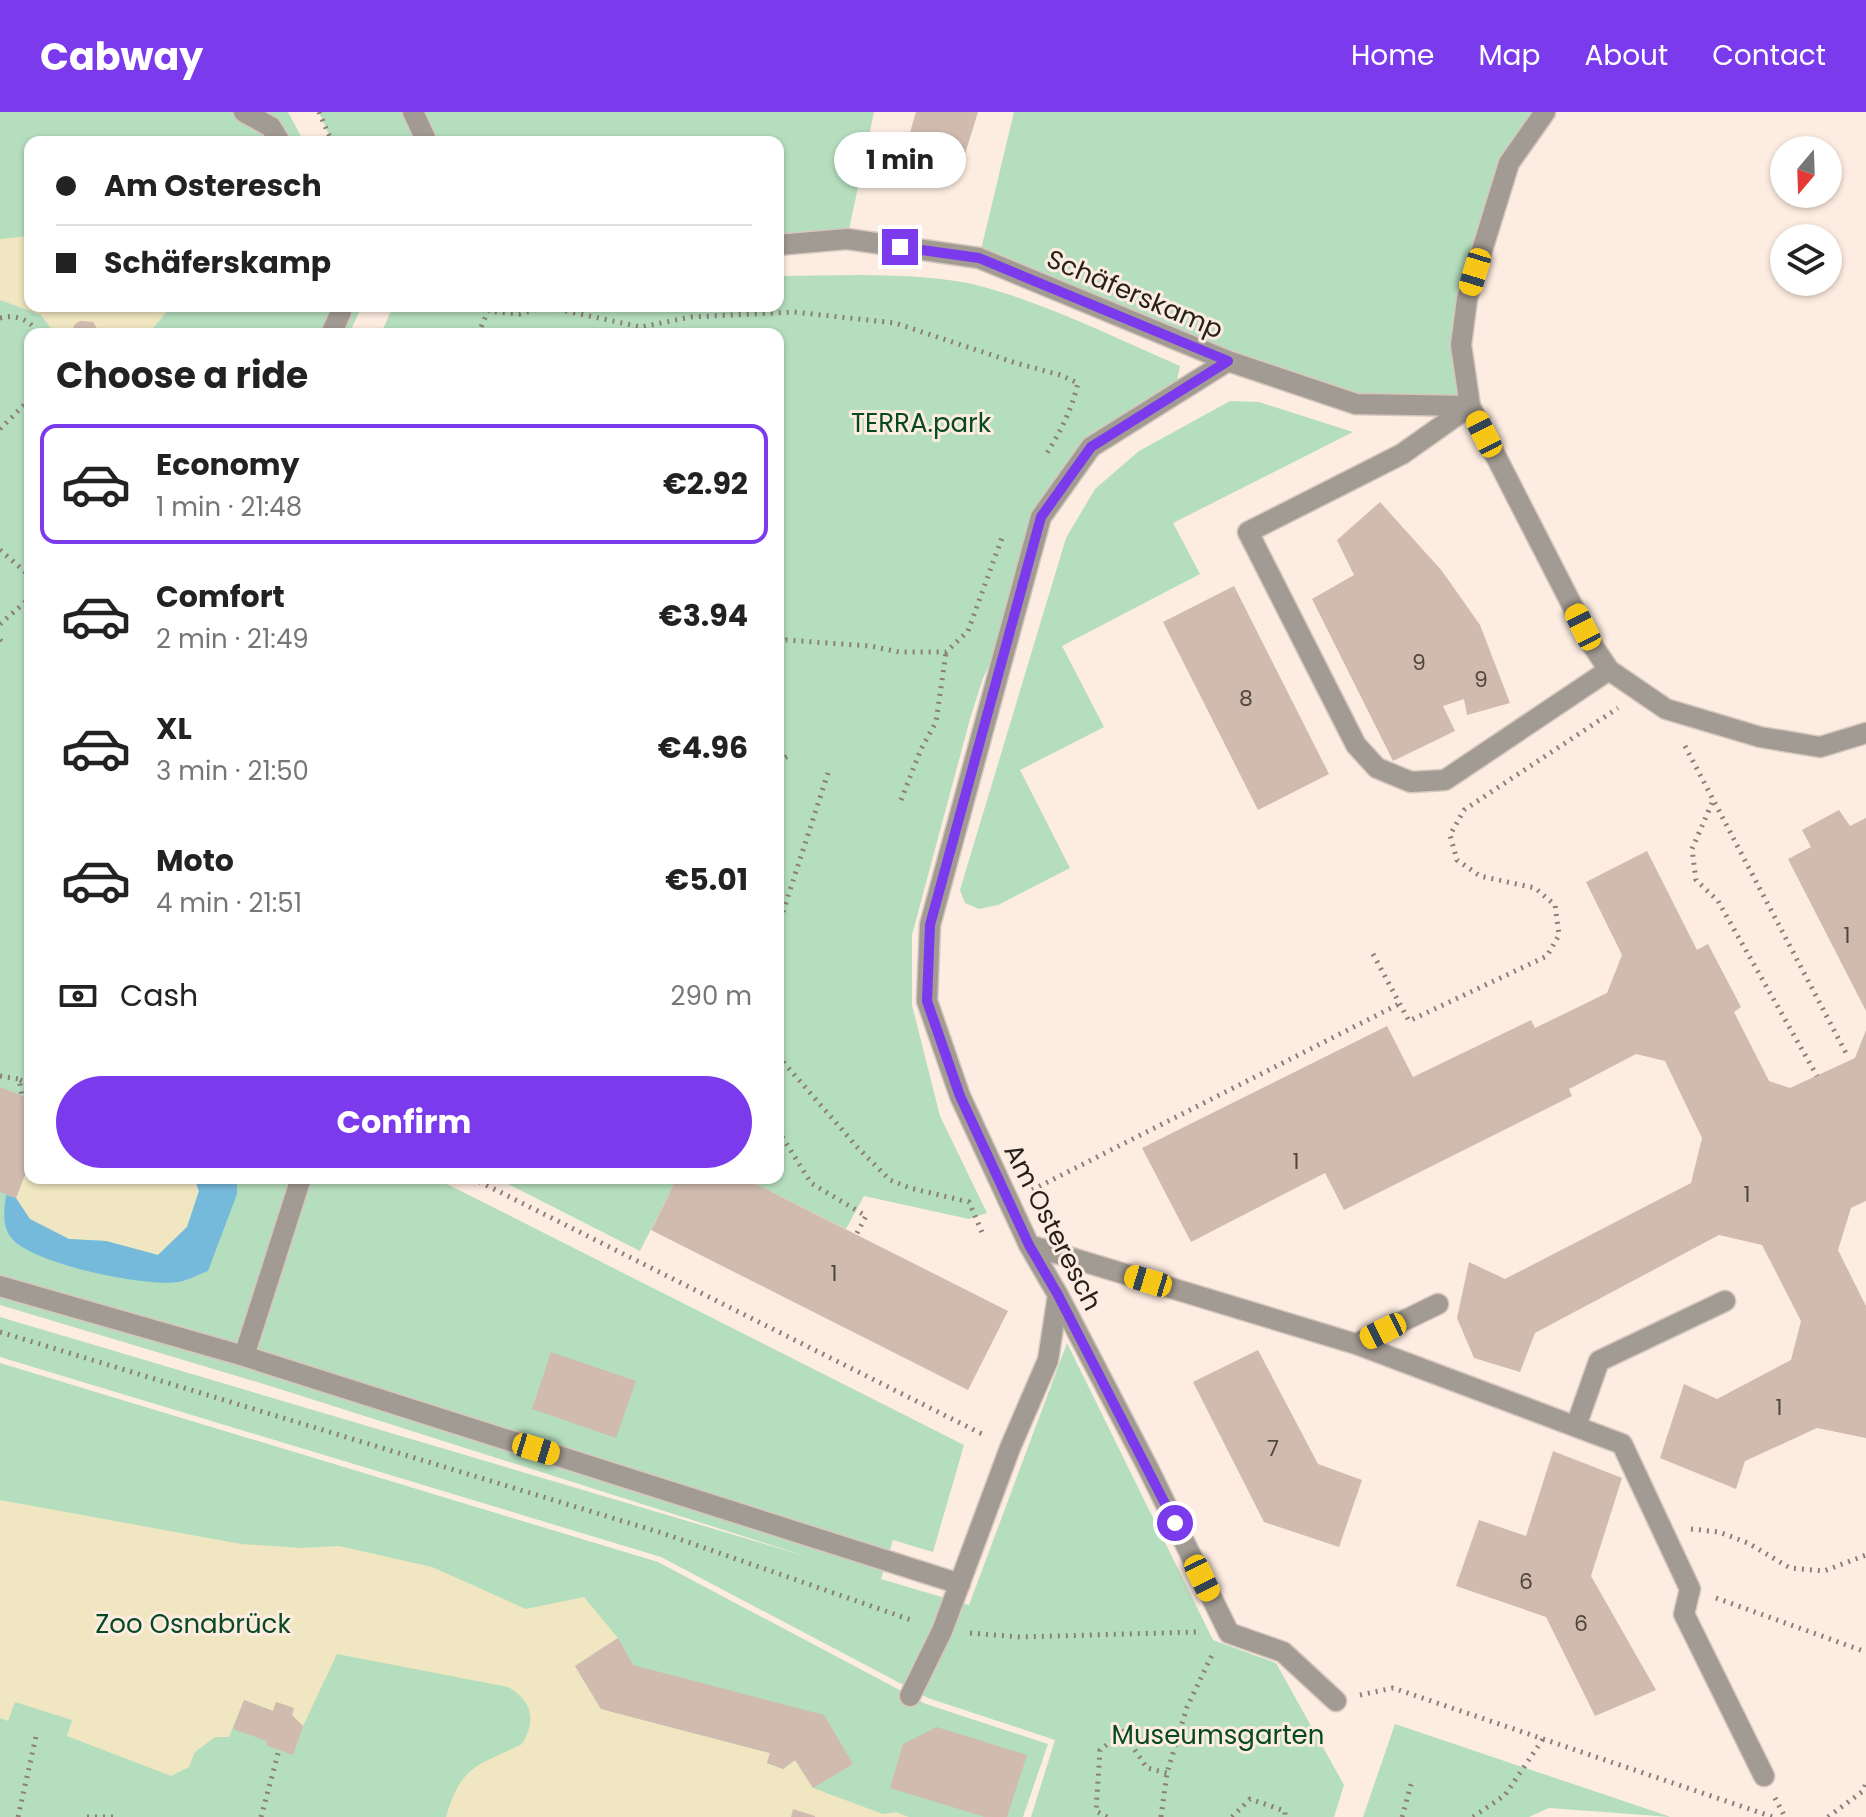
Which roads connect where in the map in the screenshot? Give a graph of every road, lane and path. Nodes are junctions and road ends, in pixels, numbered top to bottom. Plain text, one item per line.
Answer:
1 (244, 112) edge
2 (319, 112) edge
3 (413, 112) edge
4 (1545, 112) edge
5 (276, 136) edge
6 (329, 136) edge
7 (424, 136) edge
8 (784, 244) edge
9 (570, 312) edge
10 (0, 318) edge
11 (35, 328) edge
12 (1228, 361) junction
13 (24, 405) edge
14 (1470, 406) junction
15 (0, 429) edge
16 (1043, 459) dead end
17 (1003, 534) dead end
18 (0, 550) edge
19 (24, 571) edge
20 (24, 603) edge
21 (0, 624) edge
22 (784, 641) edge
23 (946, 652) junction
24 (1609, 670) junction
25 (1642, 692) junction
26 (1666, 709) junction
27 (1866, 733) edge
28 (792, 754) dead end
29 (784, 758) edge
30 (829, 770) dead end
31 (901, 800) dead end
32 (1713, 802) junction
33 (784, 909) edge
34 (1373, 954) dead end
35 (1399, 1004) junction
36 (1847, 1055) dead end
37 (784, 1063) edge
38 (0, 1076) edge
39 (1817, 1076) dead end
40 (19, 1079) junction
41 (24, 1082) edge
42 (22, 1096) dead end
43 (784, 1140) edge
44 (299, 1184) edge
45 (484, 1184) edge
46 (1010, 1202) junction
47 (856, 1235) dead end
48 (984, 1237) dead end
49 (1029, 1245) junction
50 (0, 1286) edge
51 (1058, 1295) junction
52 (1725, 1301) dead end
53 (1438, 1304) dead end
54 (0, 1332) edge
55 (1356, 1344) junction
56 (244, 1356) junction
57 (1576, 1426) junction
58 (1010, 1448) junction
59 (1660, 1527) junction
60 (1866, 1555) edge
61 (960, 1584) junction
62 (1690, 1589) junction
63 (942, 1631) junction
64 (1224, 1633) junction
65 (1866, 1652) edge
66 (910, 1696) dead end
67 (1336, 1701) joint
68 (37, 1732) dead end
69 (1543, 1739) junction
70 (279, 1750) dead end
71 (1167, 1773) junction
72 (1764, 1776) dead end
73 (1412, 1781) dead end
74 (1866, 1783) edge
75 (1096, 1814) edge
76 (18, 1817) edge
77 (87, 1817) edge
78 (113, 1817) edge
79 (261, 1817) edge
80 (1107, 1817) edge
81 (1161, 1817) edge
82 (1232, 1817) edge
83 (1285, 1817) edge
84 (1402, 1817) edge
85 (1473, 1817) edge
86 (1773, 1817) edge
87 (1828, 1817) edge

1 - 5 street
2 - 6 path
3 - 7 street
4 - 14 street
8 - 12 street, Schäferskamp
9 - 16 path
10 - 11 path
12 - 14 street, Schäferskamp
12 - 46 street, Am Osteresch
13 - 15 path
14 - 24 street
14 - 24 street
17 - 23 path
18 - 19 path
20 - 21 path
22 - 23 path
23 - 31 path
24 - 25 street
25 - 26 street
25 - 35 path
26 - 27 street
26 - 32 path
28 - 29 path
30 - 33 path
32 - 36 path
32 - 39 path
34 - 35 path
35 - 46 path
37 - 48 path
38 - 40 path
40 - 41 path
40 - 42 path
43 - 47 path
44 - 56 street
45 - 58 path
46 - 49 street, Am Osteresch
49 - 51 street, Am Osteresch
49 - 55 street
50 - 56 street
51 - 58 street
51 - 64 street, Am Osteresch
52 - 57 street
53 - 55 street
54 - 63 path
55 - 57 street
56 - 61 street
57 - 59 street
58 - 61 street
59 - 60 path
59 - 62 street
61 - 63 street
62 - 65 path
62 - 72 street
63 - 64 path
63 - 66 street
64 - 67 street
64 - 71 path
67 - 69 path
68 - 76 path
69 - 85 path
69 - 86 path
70 - 79 path
71 - 75 path
71 - 81 path
73 - 84 path
74 - 87 path
75 - 80 path
77 - 78 path
82 - 83 path

